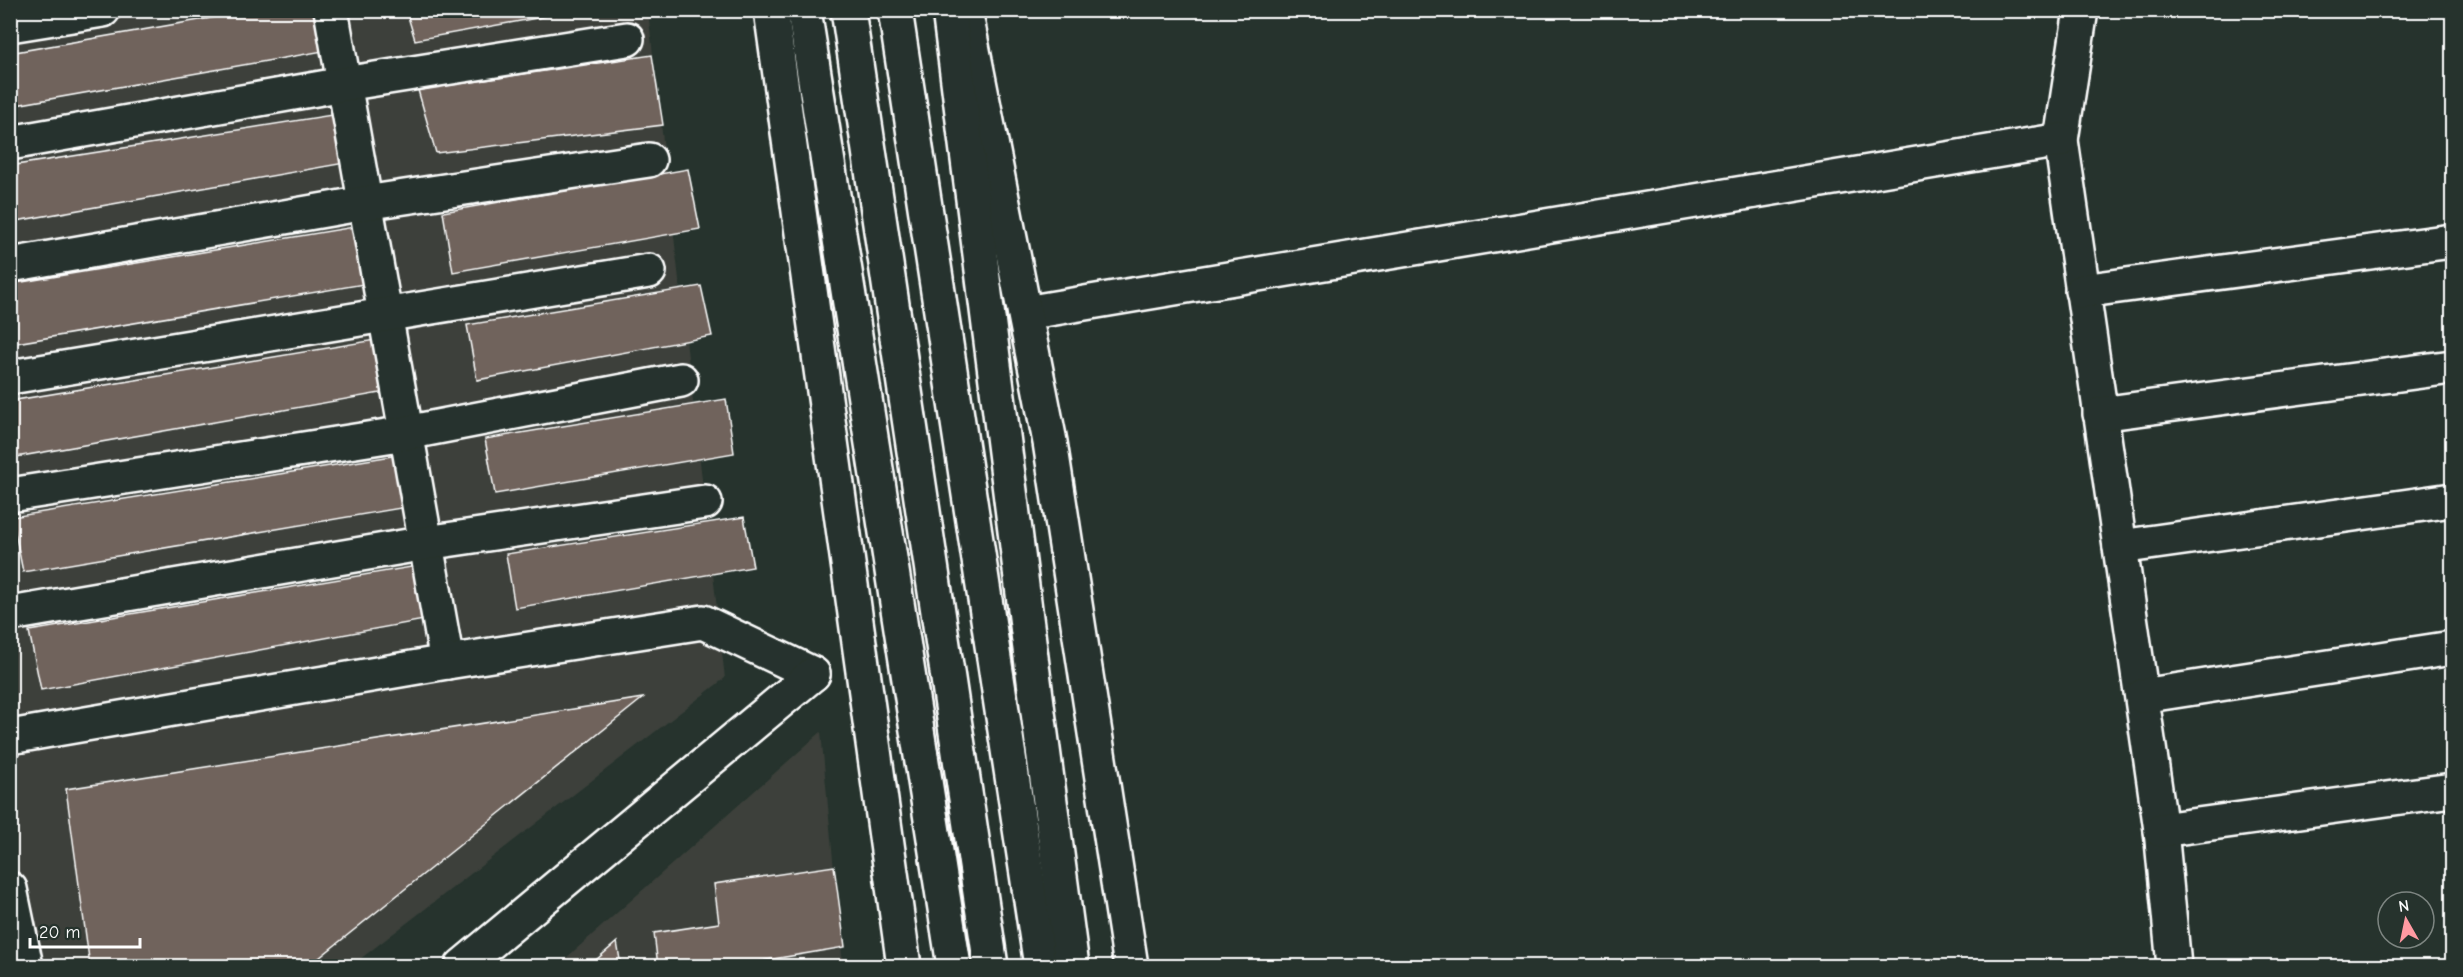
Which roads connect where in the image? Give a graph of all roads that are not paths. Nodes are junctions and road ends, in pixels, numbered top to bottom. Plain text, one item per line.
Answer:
1 (103, 10) edge
2 (331, 10) edge
3 (771, 10) edge
4 (804, 10) edge
5 (848, 10) edge
6 (895, 10) edge
7 (949, 10) edge
8 (965, 10) edge
9 (2081, 10) edge
10 (10, 25) edge
11 (627, 39) dead end
12 (344, 84) junction
13 (2061, 140) junction
14 (10, 143) edge
15 (649, 160) dead end
16 (365, 203) junction
17 (2452, 241) edge
18 (10, 266) edge
19 (649, 272) dead end
20 (2082, 291) junction
21 (1024, 313) junction
22 (385, 314) junction
23 (2452, 367) edge
24 (10, 377) edge
25 (681, 380) dead end
26 (2100, 414) junction
27 (406, 433) junction
28 (10, 495) edge
29 (2452, 500) edge
30 (705, 502) dead end
31 (426, 543) junction
32 (2120, 548) junction
33 (10, 614) edge
34 (2452, 648) edge
35 (447, 662) junction
36 (2142, 696) junction
37 (10, 737) edge
38 (2452, 790) edge
39 (2161, 830) junction
40 (10, 889) edge
41 (26, 966) edge
42 (462, 966) edge
43 (904, 966) edge
44 (954, 966) edge
45 (992, 966) edge
46 (1041, 966) edge
47 (1072, 966) edge
48 (1131, 966) edge
49 (2174, 966) edge

1 - 10 main road
2 - 12 main road
3 - 43 main road
4 - 44 main road
5 - 45 main road
6 - 46 main road
7 - 47 main road
8 - 21 main road
9 - 13 main road
11 - 12 main road
12 - 14 main road
12 - 16 main road
13 - 20 main road
13 - 21 main road
15 - 16 main road
16 - 18 main road
16 - 22 main road
17 - 20 main road
19 - 22 main road
20 - 26 main road
21 - 48 main road
22 - 24 main road
22 - 27 main road
23 - 26 main road
25 - 27 main road
26 - 32 main road
27 - 28 main road
27 - 31 main road
29 - 32 main road
30 - 31 main road
31 - 33 main road
31 - 35 main road
32 - 36 main road
34 - 36 main road
35 - 37 main road
35 - 42 main road
36 - 39 main road
38 - 39 main road
39 - 49 main road
40 - 41 main road

